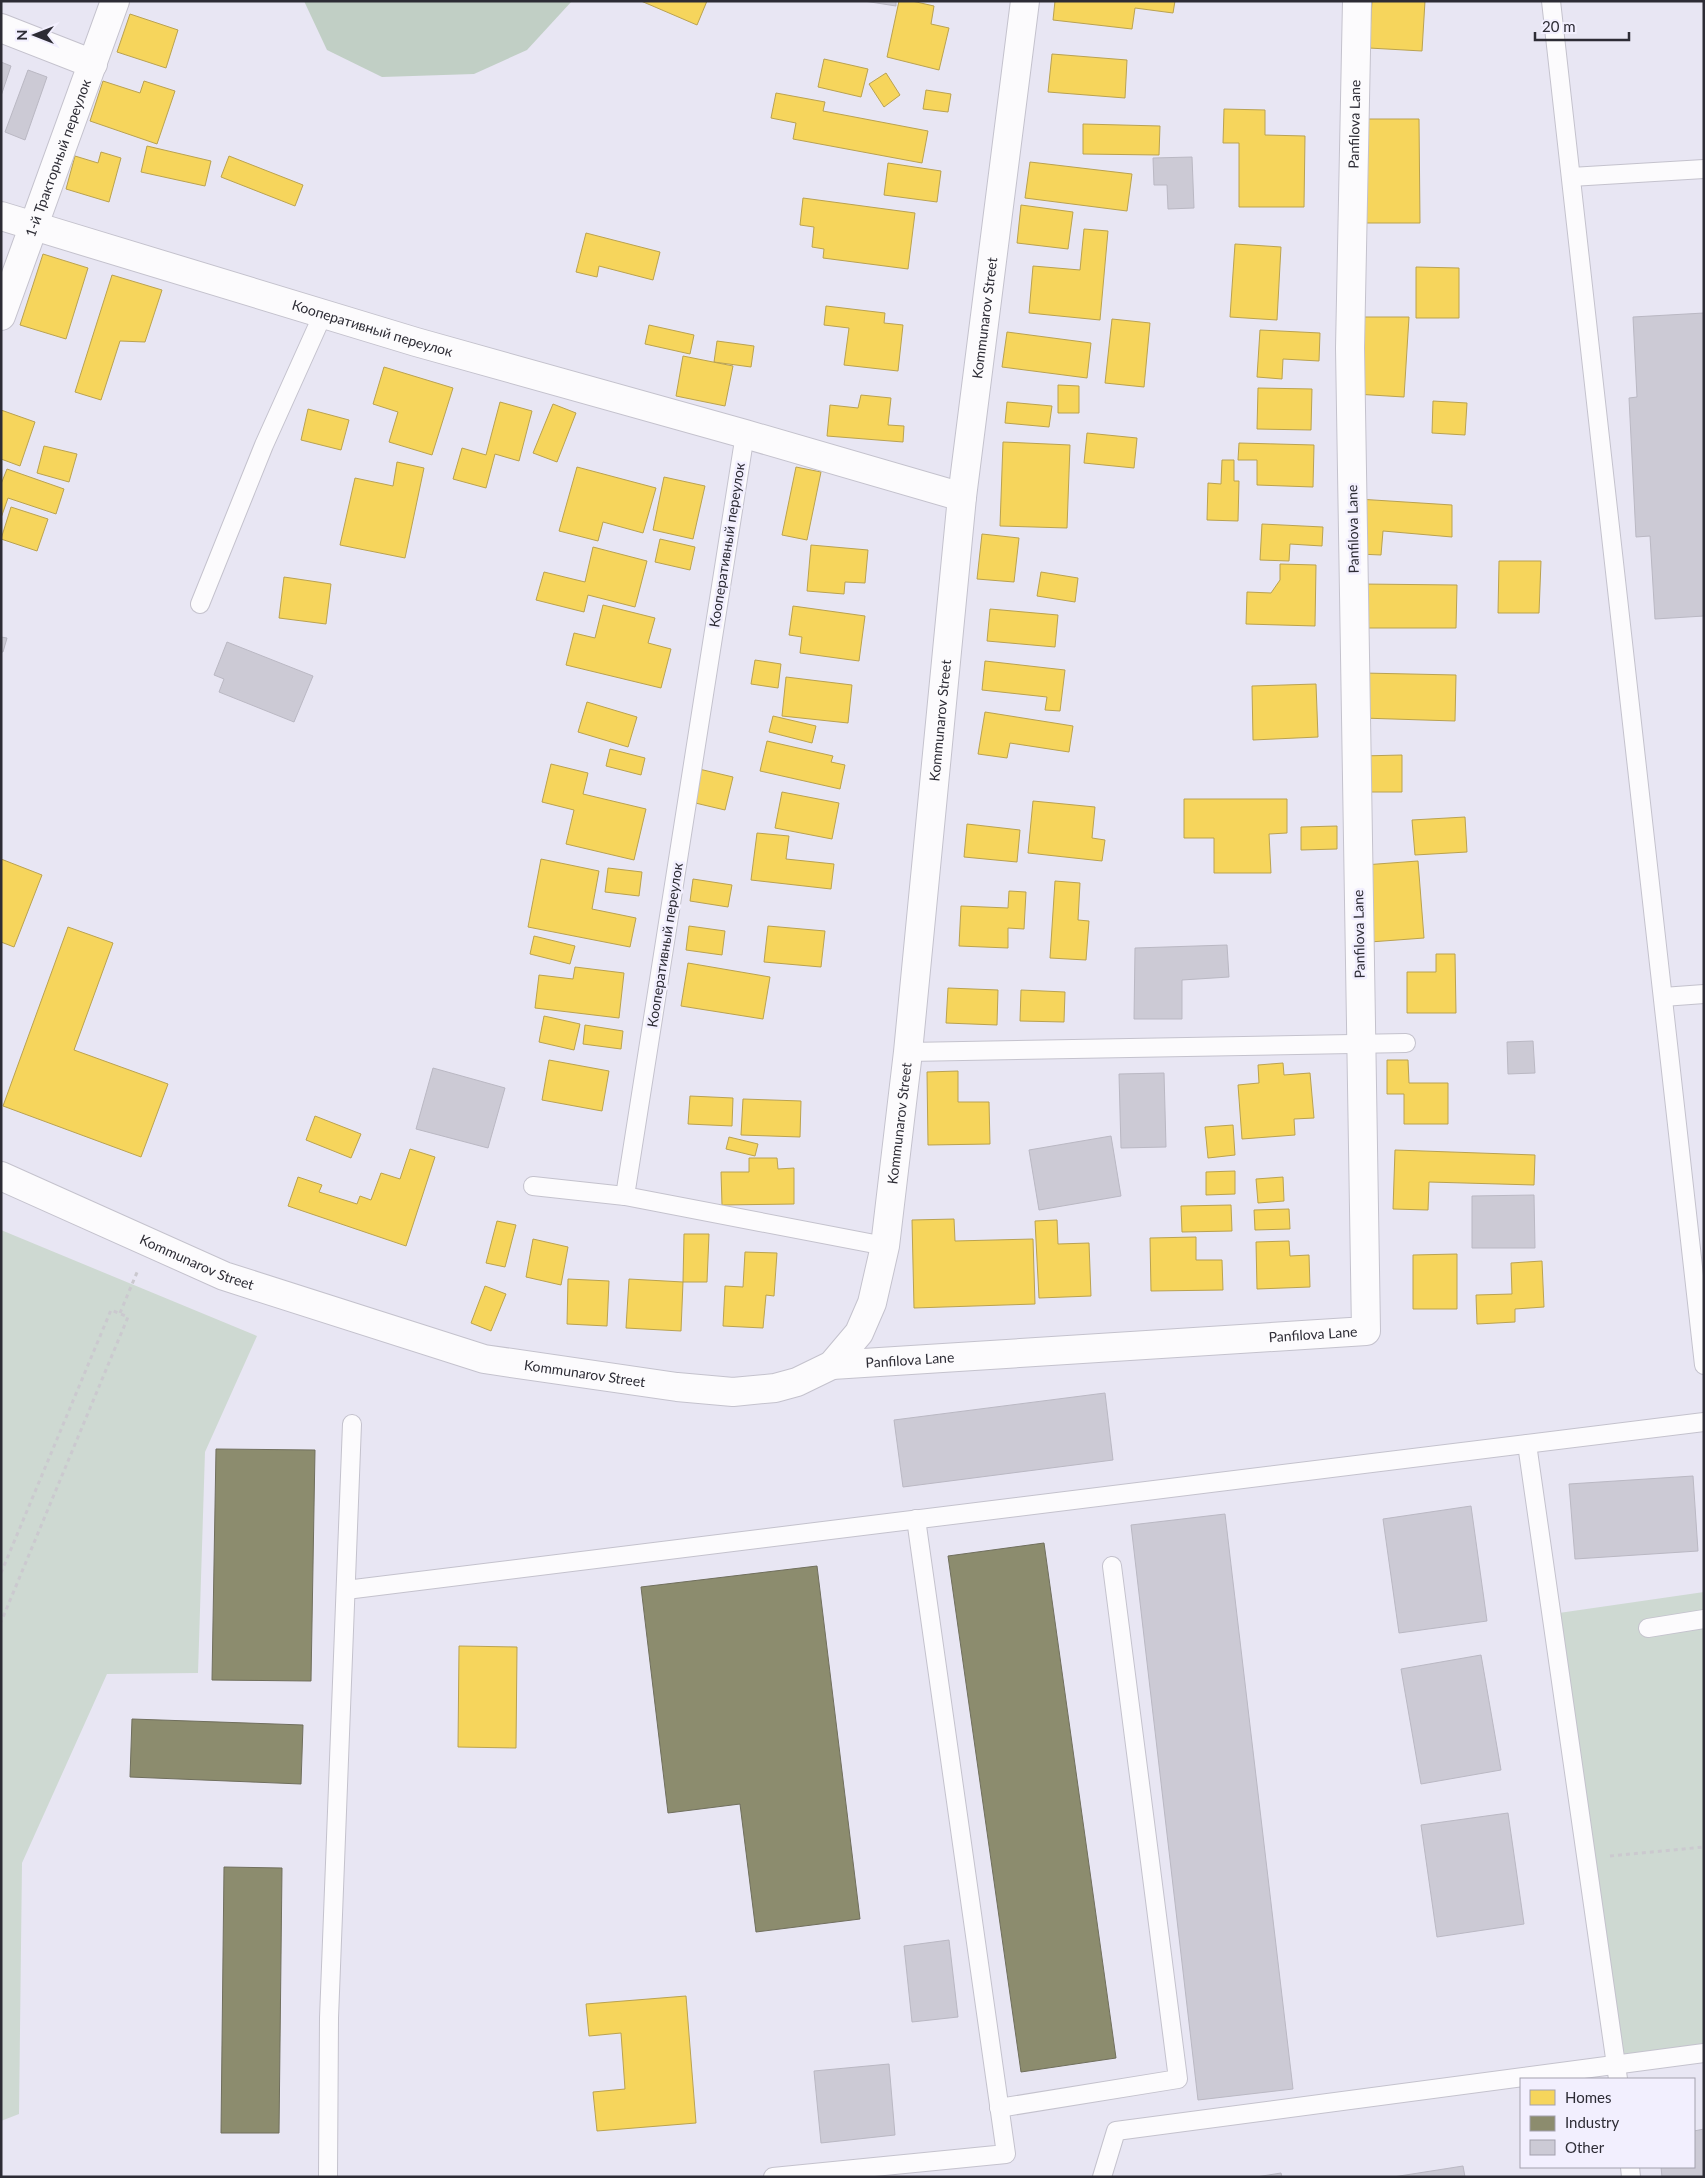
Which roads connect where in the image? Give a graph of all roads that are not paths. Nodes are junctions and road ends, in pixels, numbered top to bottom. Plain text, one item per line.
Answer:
1 (115, 1) edge
2 (1025, 1) edge
3 (1357, 1) edge
4 (1551, 1) edge
5 (1, 28) edge
6 (93, 64) junction
7 (1704, 169) edge
8 (1571, 177) junction
9 (1, 216) edge
10 (34, 227) junction
11 (323, 314) junction
12 (1, 316) edge
13 (745, 434) junction
14 (962, 497) junction
15 (200, 604) dead end
16 (1704, 994) edge
17 (1663, 997) junction
18 (1406, 1043) dead end
19 (1361, 1044) junction
20 (908, 1052) junction
21 (1, 1176) edge
22 (533, 1186) dead end
23 (625, 1196) junction
24 (885, 1246) junction
25 (832, 1365) junction
26 (1704, 1365) edge
27 (1704, 1422) edge
28 (352, 1424) dead end
29 (1528, 1444) junction
30 (916, 1519) junction
31 (1112, 1566) dead end
32 (346, 1590) junction
33 (1704, 1619) edge
34 (1648, 1628) dead end
35 (1704, 2053) edge
36 (1617, 2072) edge
37 (1567, 2078) edge
38 (1520, 2084) edge
39 (999, 2108) junction
40 (328, 2177) edge
41 (773, 2177) edge
42 (1102, 2177) edge

1 - 6 street, 1-й Тракторный переулок
2 - 14 street, Kommunarov Street
3 - 19 street, Panfilova Lane
4 - 8 lane
5 - 6 street
6 - 10 street, 1-й Тракторный переулок
7 - 8 lane
8 - 17 lane
9 - 10 street, Кооперативный переулок
10 - 11 street, Кооперативный переулок
10 - 12 street, 1-й Тракторный переулок
11 - 13 street, Кооперативный переулок
11 - 15 lane
13 - 14 street, Кооперативный переулок
13 - 23 lane, Кооперативный переулок
14 - 20 street, Kommunarov Street
16 - 17 lane
17 - 26 lane
18 - 19 lane
19 - 20 lane
19 - 25 street, Panfilova Lane
20 - 24 street, Kommunarov Street
21 - 25 street, Kommunarov Street
22 - 23 lane
23 - 24 lane
24 - 25 street, Kommunarov Street
27 - 29 lane
28 - 32 lane
29 - 30 lane
29 - 36 lane
30 - 32 lane
30 - 39 lane
31 - 39 lane
32 - 40 lane
33 - 34 lane
35 - 36 lane
36 - 37 lane
38 - 42 lane
39 - 41 lane

